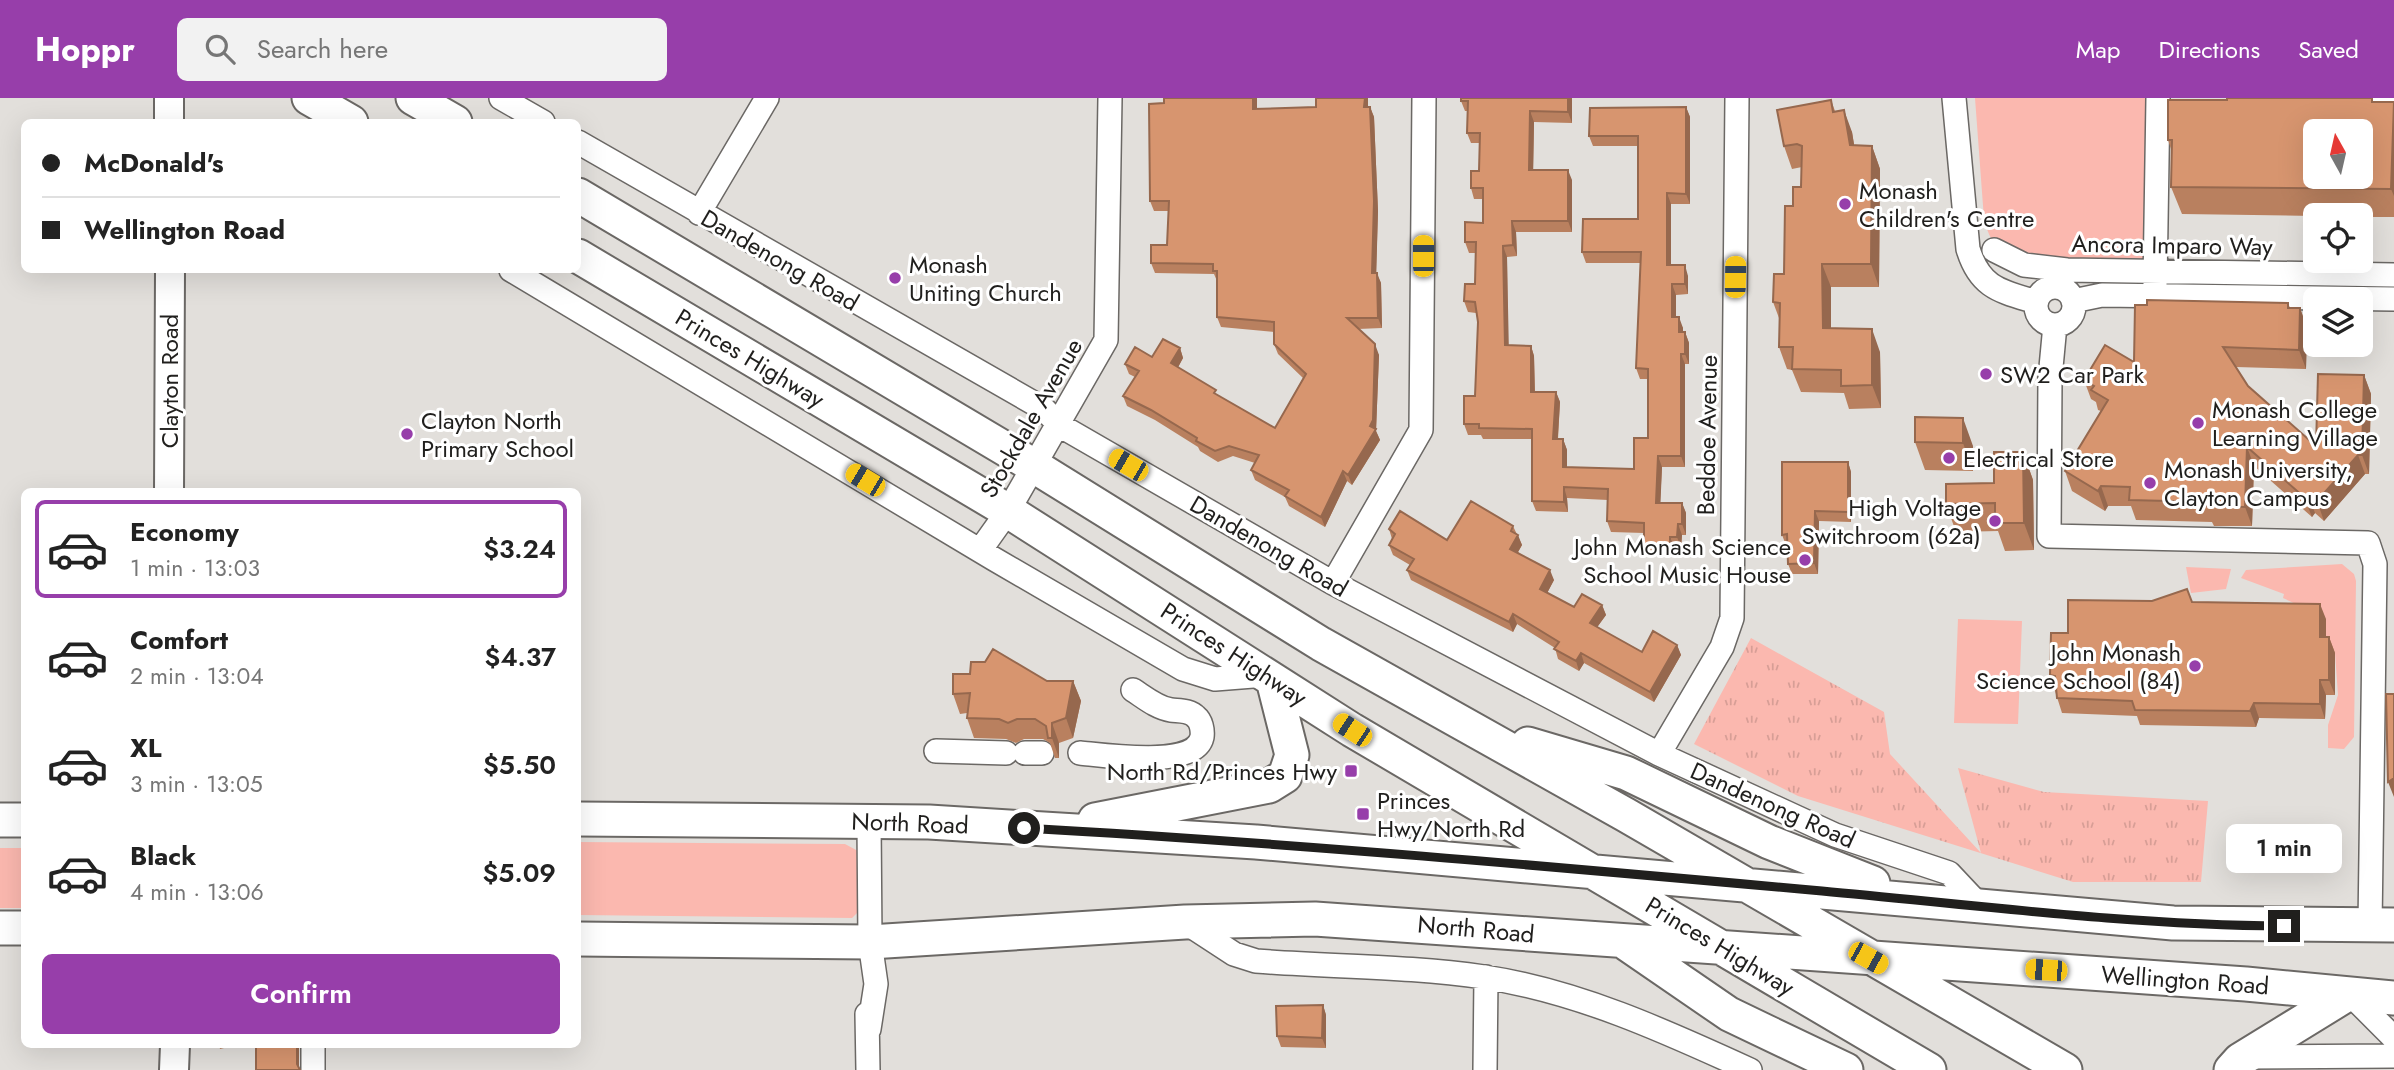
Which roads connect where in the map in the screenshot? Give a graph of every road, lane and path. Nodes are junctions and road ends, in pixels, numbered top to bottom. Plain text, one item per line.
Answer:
1 (169, 98) edge
2 (309, 98) edge
3 (413, 98) edge
4 (501, 98) edge
5 (767, 98) edge
6 (1110, 98) edge
7 (1424, 98) edge
8 (1737, 98) edge
9 (2158, 98) edge
10 (2374, 98) edge
11 (2394, 98) edge
12 (1956, 108) edge
13 (169, 119) edge
14 (346, 119) edge
15 (450, 119) edge
16 (538, 119) edge
17 (581, 144) edge
18 (581, 197) edge
19 (699, 213) junction
20 (1994, 250) dead end
21 (581, 258) edge
22 (2156, 271) junction
23 (170, 273) edge
24 (517, 273) edge
25 (2394, 275) edge
26 (2155, 298) junction
27 (2394, 299) edge
28 (2073, 301) junction
29 (2036, 302) junction
30 (2055, 325) junction
31 (1059, 425) junction
32 (1034, 466) junction
33 (169, 488) edge
34 (1008, 511) junction
35 (981, 549) junction
36 (1333, 583) junction
37 (1269, 677) junction
38 (1133, 690) dead end
39 (2384, 713) edge
40 (1468, 726) junction
41 (936, 751) dead end
42 (1659, 754) junction
43 (581, 819) edge
44 (0, 820) edge
45 (21, 820) edge
46 (869, 822) junction
47 (1048, 829) junction
48 (1591, 870) junction
49 (1744, 884) junction
50 (1924, 900) junction
51 (1980, 906) junction
52 (1185, 922) junction
53 (2382, 926) edge
54 (0, 928) edge
55 (21, 928) edge
56 (581, 939) edge
57 (1621, 941) junction
58 (870, 942) junction
59 (1724, 948) junction
60 (1868, 958) junction
61 (1486, 977) junction
62 (2348, 995) junction
63 (2394, 998) edge
64 (2394, 1038) edge
65 (175, 1048) edge
66 (313, 1048) edge
67 (2394, 1056) edge
68 (2238, 1064) edge
69 (174, 1070) edge
70 (313, 1070) edge
71 (868, 1070) edge
72 (1485, 1070) edge
73 (1750, 1070) edge
74 (1846, 1070) edge
75 (1929, 1070) edge
76 (2065, 1070) edge

1 - 13 main road
2 - 14 highway
3 - 15 highway
4 - 16 street
5 - 19 street
6 - 31 street, Stockdale Avenue
7 - 36 street
8 - 42 street, Beddoe Avenue
9 - 22 street
10 - 11 street
12 - 29 street
17 - 19 street, Dandenong Road
18 - 32 highway
19 - 31 street, Dandenong Road
20 - 22 street, Ancora Imparo Way
21 - 34 highway, Princes Highway
22 - 25 street, Ancora Imparo Way
22 - 26 street
23 - 33 main road, Clayton Road
24 - 35 street
26 - 27 street, Ancora Imparo Way
26 - 28 street, Ancora Imparo Way
28 - 29 street
28 - 30 street
29 - 30 street
30 - 39 street
31 - 32 street, Stockdale Avenue
31 - 36 street, Dandenong Road
32 - 34 street, Stockdale Avenue
32 - 40 highway
34 - 35 street, Stockdale Avenue
34 - 37 highway, Princes Highway
35 - 37 street
36 - 42 street, Dandenong Road
37 - 47 highway
37 - 48 highway, Princes Highway
38 - 41 street
39 - 53 street
40 - 49 highway
40 - 50 highway
42 - 51 street, Dandenong Road
43 - 46 highway, North Road
44 - 45 highway
46 - 47 highway, North Road
46 - 58 street
47 - 48 highway, North Road
48 - 49 highway, North Road
48 - 59 highway, Princes Highway
49 - 50 highway
49 - 60 highway
50 - 51 highway
51 - 53 highway
52 - 57 highway, North Road
52 - 58 highway, North Road
52 - 61 street, North Road
54 - 55 highway
56 - 58 highway, North Road
57 - 59 highway, North Road
57 - 74 highway
58 - 71 street
59 - 60 highway, Wellington Road
59 - 75 highway, Princes Highway
60 - 62 highway, Wellington Road
60 - 76 highway
61 - 72 street
61 - 73 street
62 - 63 highway, Wellington Road
62 - 64 street
62 - 68 highway
65 - 69 main road
66 - 70 street
67 - 68 street

